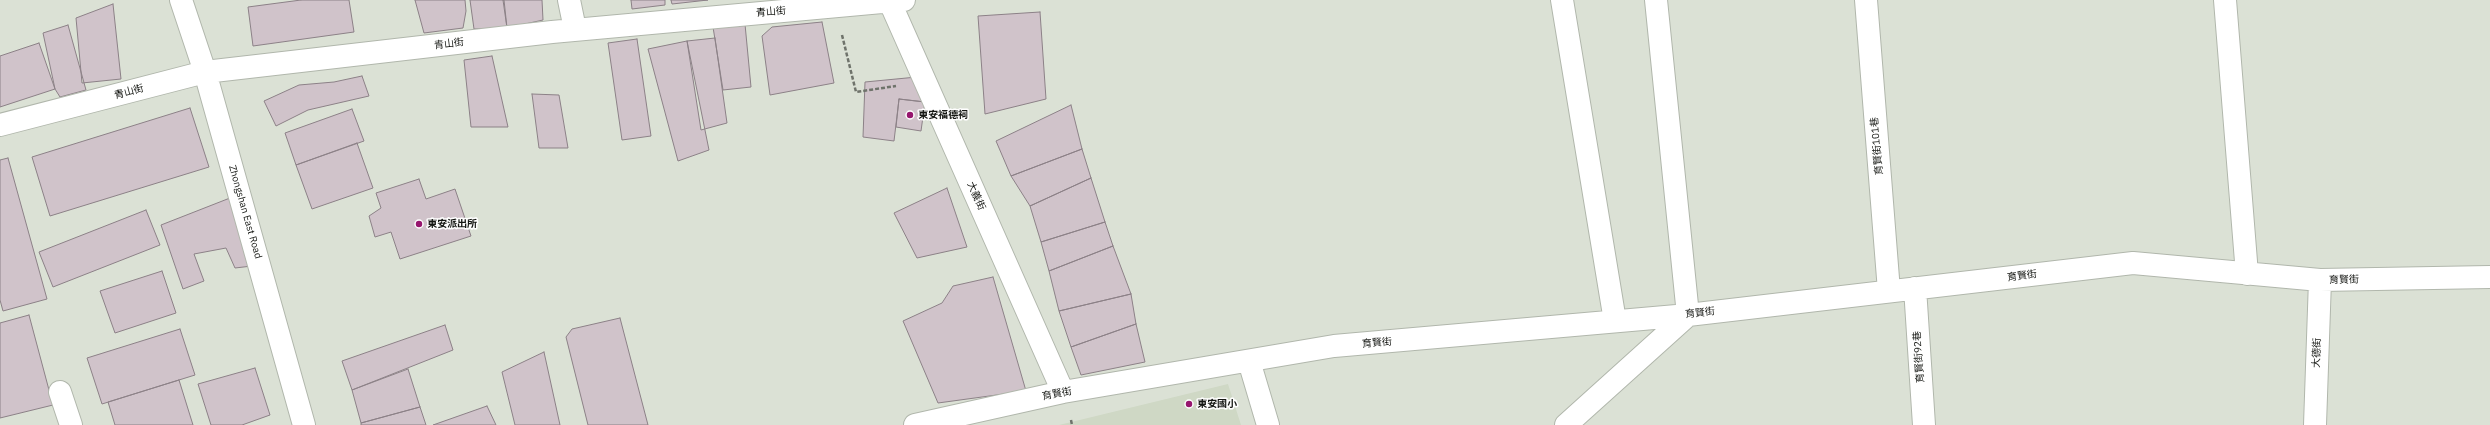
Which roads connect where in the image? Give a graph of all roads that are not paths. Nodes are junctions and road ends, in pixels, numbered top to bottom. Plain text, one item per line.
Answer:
1 (181, 0) edge
2 (569, 0) edge
3 (894, 0) edge
4 (1562, 0) edge
5 (1656, 0) edge
6 (1866, 0) edge
7 (2225, 0) edge
8 (575, 29) junction
9 (205, 72) junction
10 (0, 125) edge
11 (2247, 274) junction
12 (2490, 277) edge
13 (2320, 280) junction
14 (1915, 288) junction
15 (1889, 292) junction
16 (1688, 315) junction
17 (1615, 321) junction
18 (1249, 361) junction
19 (60, 392) dead end
20 (1063, 392) junction
21 (71, 425) edge
22 (304, 425) edge
23 (915, 425) edge
24 (1268, 425) edge
25 (1566, 425) edge
26 (1924, 425) edge
27 (2315, 425) edge

1 - 9 street, Zhongshan East Road
2 - 8 street
3 - 8 street, 青山街
3 - 20 street, 大義街
4 - 17 street
5 - 16 street
6 - 15 street, 育賢街101巷
7 - 11 street
8 - 9 street, 青山街
9 - 10 street, 青山街
9 - 22 street, Zhongshan East Road
11 - 13 street, 育賢街
11 - 14 street, 育賢街
12 - 13 street, 育賢街
13 - 27 street, 大德街
14 - 15 street, 育賢街
14 - 26 street, 育賢街92巷
15 - 16 street, 育賢街
16 - 17 street, 育賢街
16 - 25 street
17 - 18 street, 育賢街
18 - 20 street, 育賢街
18 - 24 street
19 - 21 street
20 - 23 street, 育賢街

